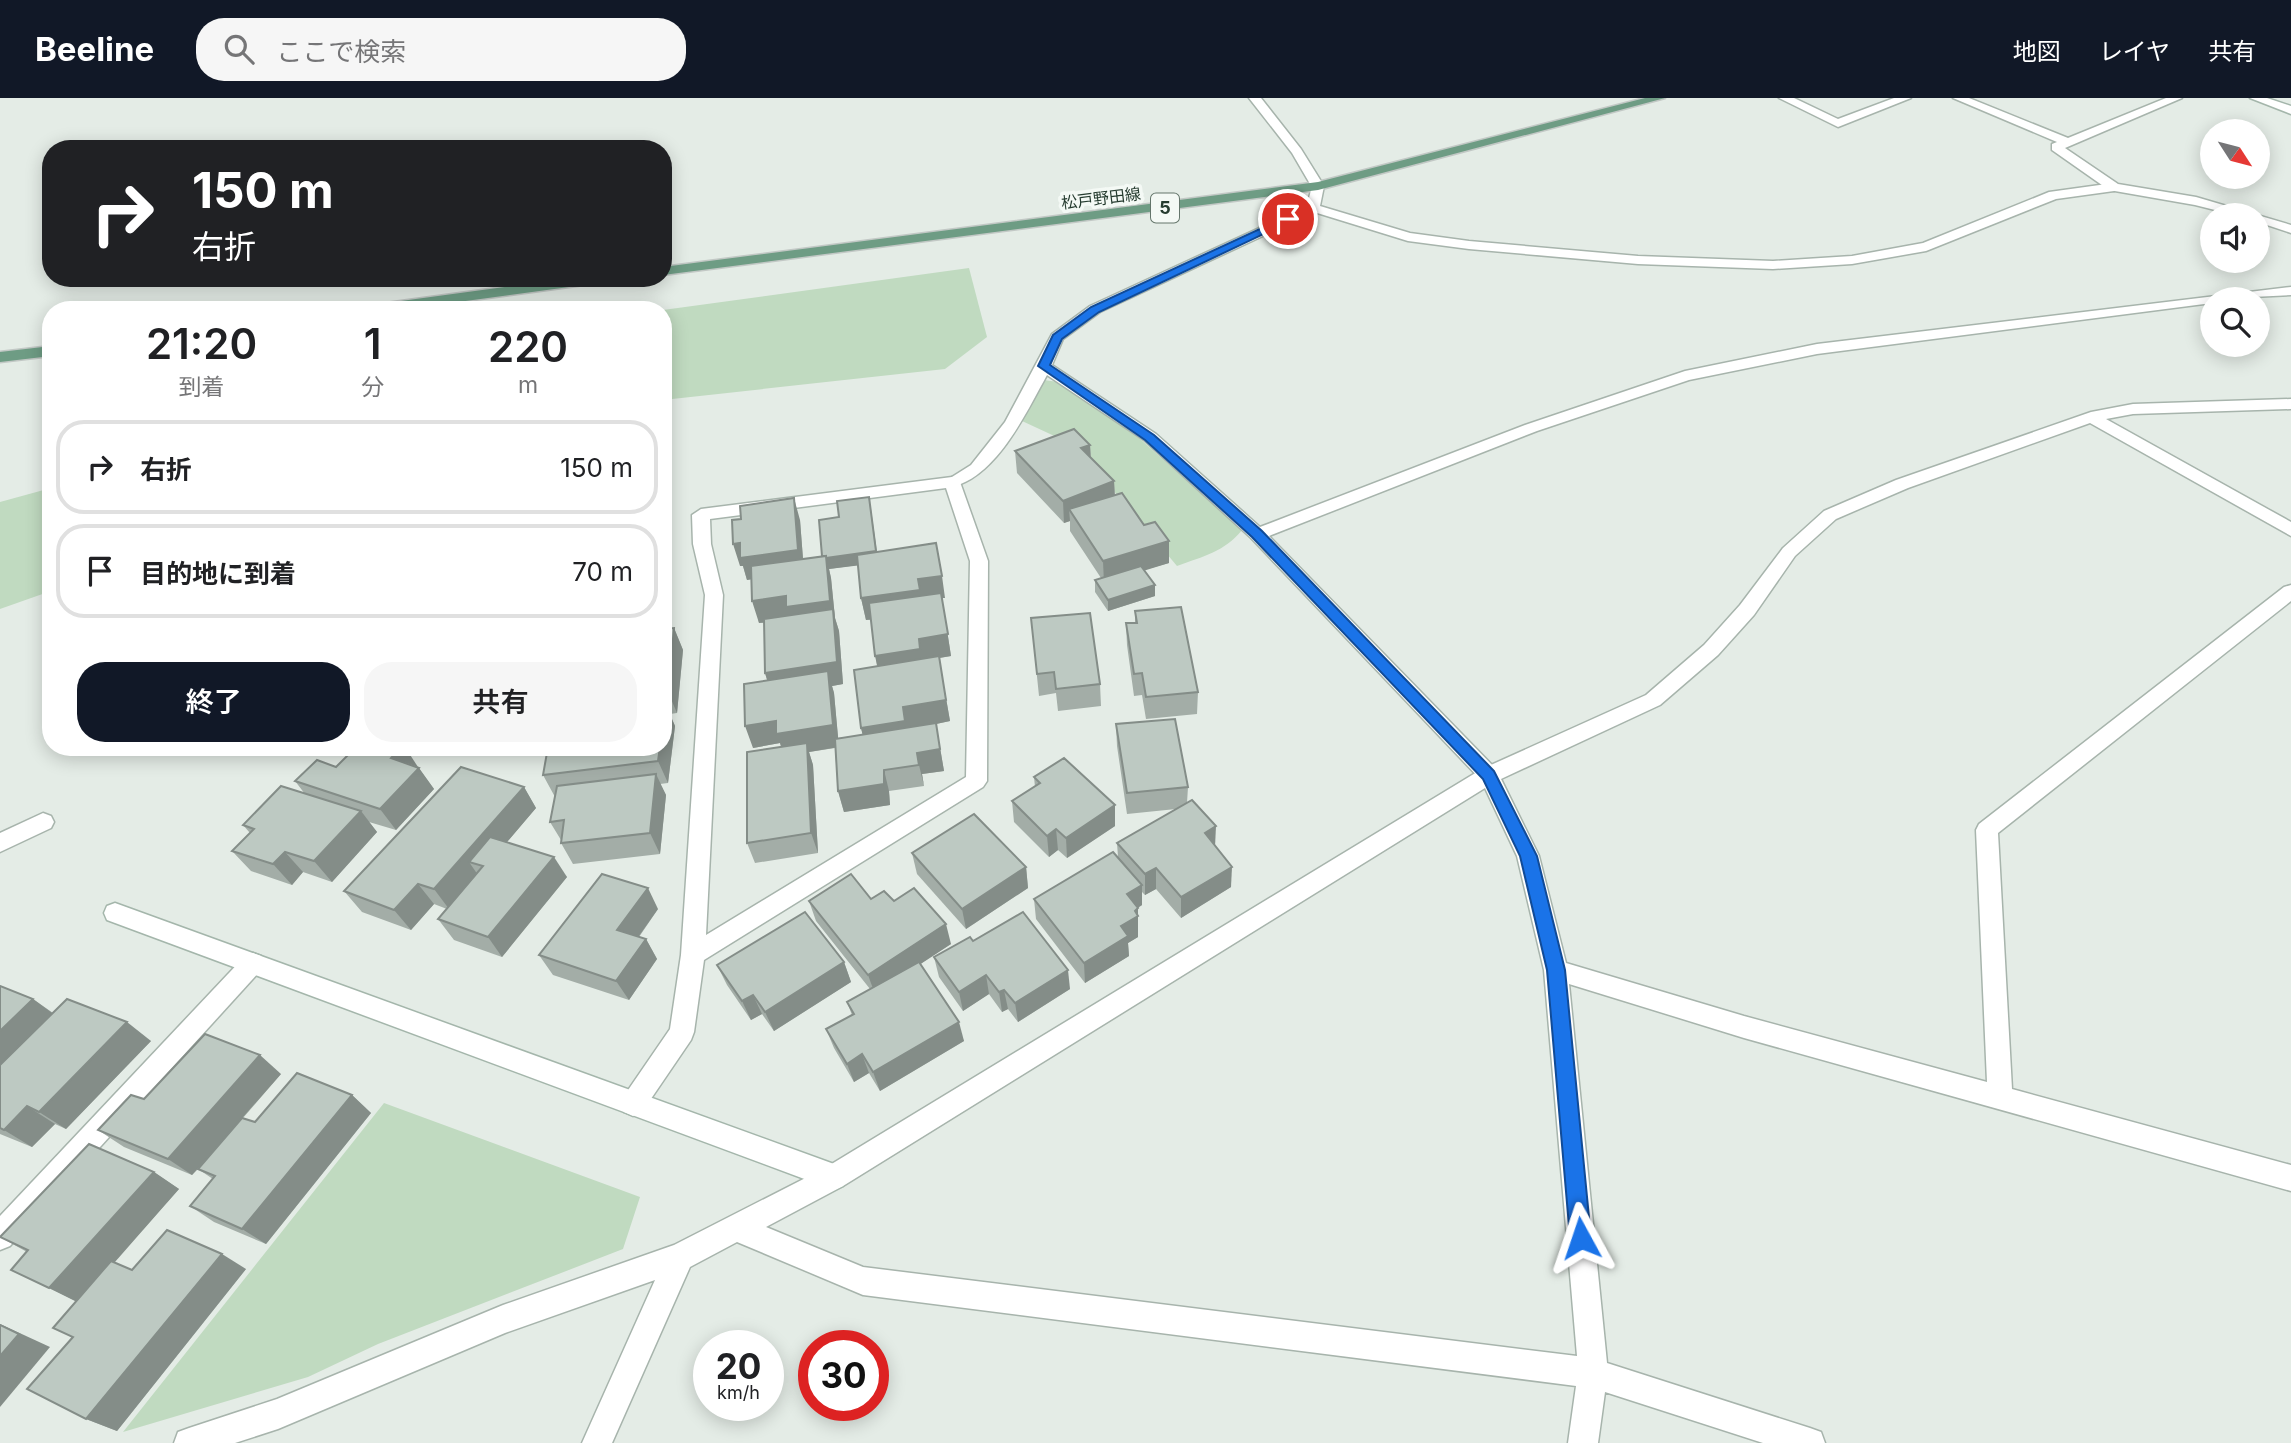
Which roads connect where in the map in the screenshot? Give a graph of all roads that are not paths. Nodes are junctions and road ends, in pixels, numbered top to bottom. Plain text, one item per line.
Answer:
1 (1255, 98) edge
2 (1659, 98) edge
3 (1785, 98) edge
4 (1905, 98) edge
5 (1959, 98) edge
6 (2176, 98) edge
7 (2256, 98) edge
8 (2291, 110) edge
9 (2068, 142) junction
10 (1318, 186) junction
11 (2114, 187) junction
12 (2204, 203) edge
13 (1313, 208) junction
14 (2270, 222) edge
15 (2291, 229) edge
16 (672, 270) edge
17 (538, 287) edge
18 (2291, 291) edge
19 (2270, 293) edge
20 (432, 301) edge
21 (2200, 301) edge
22 (42, 352) edge
23 (0, 357) edge
24 (1044, 366) junction
25 (2291, 404) edge
26 (2091, 416) junction
27 (952, 482) junction
28 (2291, 530) edge
29 (1257, 534) junction
30 (2291, 591) edge
31 (1489, 775) junction
32 (43, 821) dead end
33 (0, 843) edge
34 (115, 913) dead end
35 (693, 956) junction
36 (253, 963) junction
37 (1556, 970) junction
38 (2000, 1096) junction
39 (633, 1104) junction
40 (834, 1177) junction
41 (2291, 1178) edge
42 (736, 1228) junction
43 (0, 1236) edge
44 (680, 1257) junction
45 (1593, 1373) junction
46 (189, 1443) edge
47 (597, 1443) edge
48 (1583, 1443) edge
49 (1810, 1443) edge

1 - 10 street
2 - 10 main road, 松戸野田線 / 5
3 - 4 street
5 - 9 street
6 - 9 street
7 - 8 street
9 - 11 street
10 - 13 street
10 - 16 main road, 松戸野田線 / 5
11 - 12 street
11 - 13 street
13 - 24 street
14 - 15 street
17 - 20 main road
18 - 19 street
21 - 29 street
22 - 23 main road
24 - 27 street
24 - 29 street
25 - 26 street
26 - 28 street
26 - 31 street
27 - 35 street
27 - 35 street
29 - 31 street
30 - 38 street
31 - 37 street
31 - 40 street
32 - 33 street
34 - 36 street
35 - 39 street
36 - 39 street
36 - 43 street
37 - 38 street
37 - 45 street
38 - 41 street
39 - 40 street
40 - 42 street
42 - 44 street
42 - 45 street
44 - 46 street
44 - 47 street
45 - 48 street
45 - 49 street

